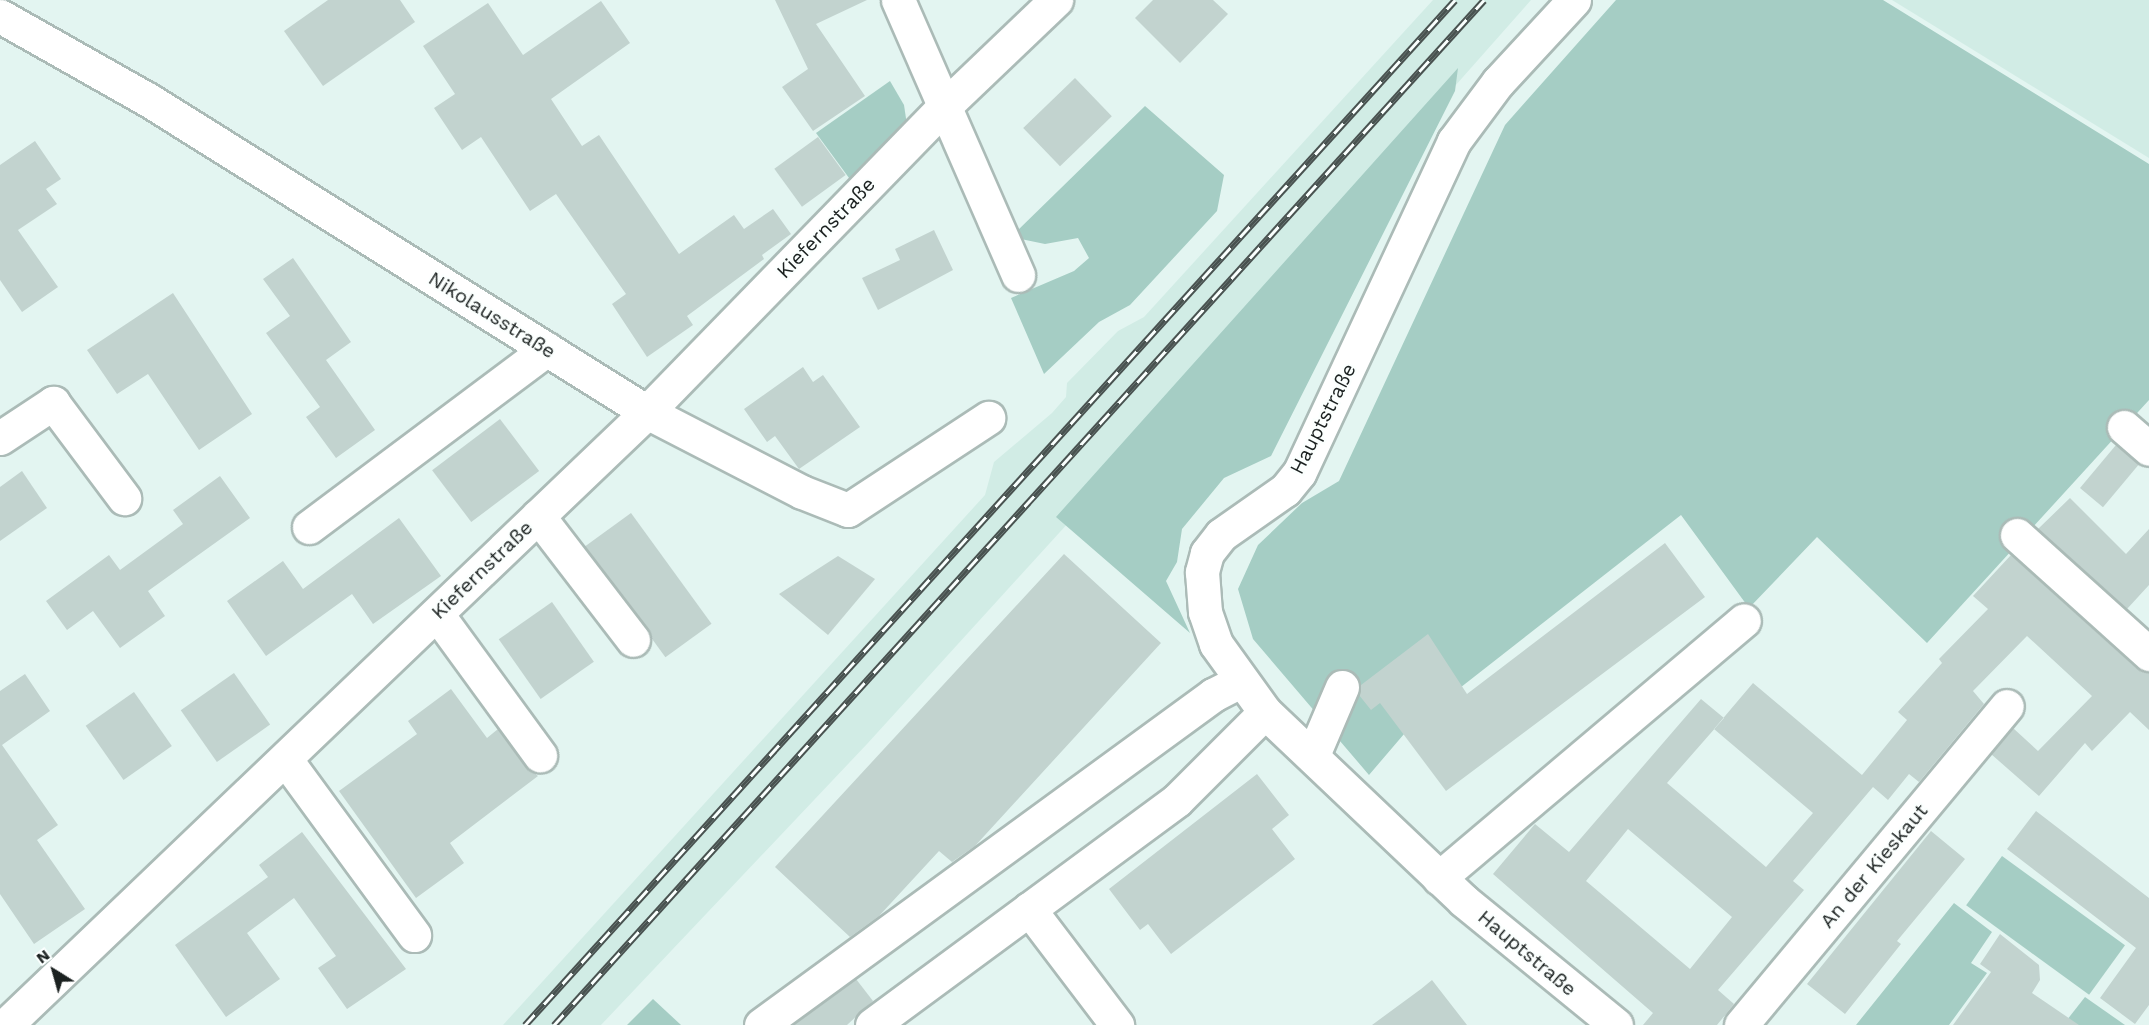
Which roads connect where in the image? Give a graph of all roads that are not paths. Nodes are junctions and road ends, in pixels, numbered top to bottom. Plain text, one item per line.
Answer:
1 (898, 0) edge
2 (1056, 0) edge
3 (1574, 0) edge
4 (0, 16) edge
5 (947, 104) junction
6 (1018, 275) dead end
7 (547, 349) junction
8 (647, 412) junction
9 (988, 418) dead end
10 (2124, 427) dead end
11 (0, 438) edge
12 (2149, 449) edge
13 (124, 498) dead end
14 (538, 516) junction
15 (309, 528) dead end
16 (2017, 535) dead end
17 (437, 614) junction
18 (1744, 620) dead end
19 (633, 640) dead end
20 (2149, 654) edge
21 (1240, 681) junction
22 (1342, 687) dead end
23 (2007, 706) dead end
24 (1265, 712) junction
25 (1313, 754) junction
26 (540, 755) dead end
27 (286, 760) junction
28 (1439, 878) junction
29 (1038, 903) junction
30 (414, 935) dead end
31 (10, 1015) edge
32 (878, 1020) edge
33 (761, 1025) edge
34 (1118, 1025) edge
35 (1617, 1025) edge
36 (1742, 1025) edge

1 - 5 street
2 - 5 street, Kiefernstraße
3 - 21 street, Hauptstraße
4 - 7 street, Nikolausstraße
5 - 6 street
5 - 8 street, Kiefernstraße
7 - 8 street, Nikolausstraße
7 - 15 street
8 - 9 street, Nikolausstraße
8 - 14 street, Kiefernstraße
10 - 12 street
11 - 13 street
14 - 17 street, Kiefernstraße
14 - 19 street
16 - 20 street
17 - 26 street
17 - 27 street, Kiefernstraße
18 - 28 street
21 - 24 street, Hauptstraße
21 - 33 street
22 - 25 street
23 - 36 street, An der Kieskaut
24 - 25 street, Hauptstraße
24 - 29 street
25 - 28 street, Hauptstraße
27 - 30 street
27 - 31 street, Kiefernstraße
28 - 35 street, Hauptstraße
29 - 32 street
29 - 34 street

